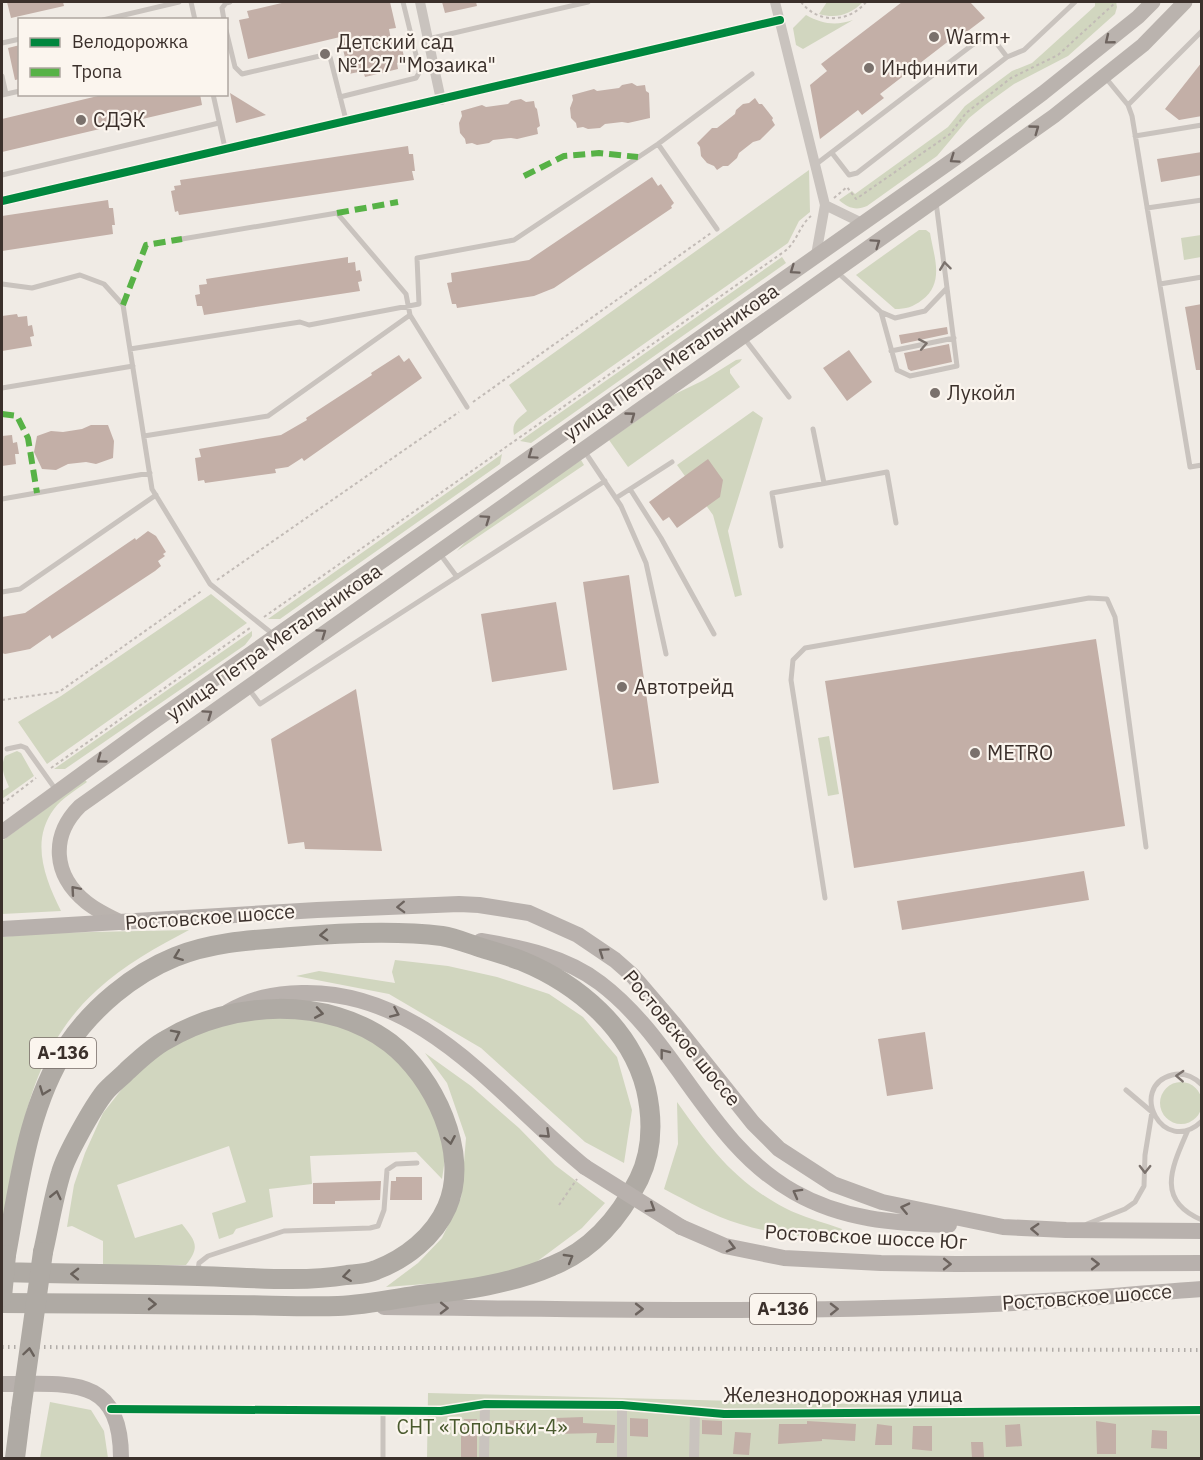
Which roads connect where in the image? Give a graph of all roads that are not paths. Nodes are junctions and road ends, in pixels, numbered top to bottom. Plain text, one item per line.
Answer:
1 (179, 2) edge
2 (191, 2) edge
3 (230, 2) edge
4 (403, 2) edge
5 (420, 2) edge
6 (588, 2) edge
7 (775, 2) edge
8 (1075, 2) edge
9 (1153, 2) edge
10 (1185, 2) edge
11 (111, 18) edge
12 (195, 18) edge
13 (224, 18) edge
14 (780, 20) junction
15 (1202, 31) edge
16 (228, 38) edge
17 (18, 39) edge
18 (428, 39) junction
19 (2, 43) edge
20 (1007, 57) junction
21 (752, 74) dead end
22 (2, 76) edge
23 (1104, 76) junction
24 (4, 95) edge
25 (213, 96) edge
26 (340, 97) junction
27 (441, 100) junction
28 (1128, 105) junction
29 (346, 122) junction
30 (219, 123) junction
31 (1202, 125) edge
32 (1135, 136) junction
33 (658, 144) junction
34 (226, 150) junction
35 (832, 153) junction
36 (814, 166) junction
37 (2, 175) edge
38 (936, 200) junction
39 (1202, 200) edge
40 (2, 201) edge
41 (825, 205) junction
42 (1147, 208) junction
43 (862, 222) junction
44 (717, 229) road end
45 (182, 239) dead end
46 (816, 255) junction
47 (836, 271) junction
48 (1202, 277) edge
49 (2, 284) edge
50 (1160, 284) junction
51 (947, 288) junction
52 (408, 306) junction
53 (881, 312) junction
54 (410, 315) junction
55 (743, 337) junction
56 (954, 338) junction
57 (130, 349) junction
58 (891, 351) junction
59 (133, 366) junction
60 (2, 388) edge
61 (789, 397) dead end
62 (466, 406) road end
63 (813, 429) dead end
64 (144, 436) junction
65 (584, 450) junction
66 (672, 462) dead end
67 (1202, 465) edge
68 (150, 473) junction
69 (605, 481) junction
70 (824, 483) junction
71 (630, 489) junction
72 (156, 495) junction
73 (616, 498) junction
74 (2, 499) edge
75 (896, 523) dead end
76 (781, 546) dead end
77 (438, 552) junction
78 (457, 577) junction
79 (2, 592) edge
80 (714, 634) dead end
81 (275, 636) junction
82 (666, 654) dead end
83 (247, 686) junction
84 (148, 725) junction
85 (169, 742) junction
86 (7, 749) dead end
87 (57, 792) junction
88 (2, 832) edge
89 (1146, 847) dead end
90 (825, 898) dead end
91 (123, 923) junction
92 (2, 929) edge
93 (445, 936) junction
94 (217, 1017) junction
95 (1202, 1085) edge
96 (1126, 1090) dead end
97 (1152, 1112) junction
98 (1202, 1121) edge
99 (1188, 1130) junction
100 (417, 1163) dead end
101 (1202, 1220) edge
102 (1003, 1227) junction
103 (1066, 1230) junction
104 (1202, 1231) edge
105 (4, 1263) edge
106 (1202, 1263) edge
107 (196, 1276) junction
108 (1202, 1288) edge
109 (2, 1297) edge
110 (2, 1303) edge
111 (340, 1306) junction
112 (2, 1384) edge
113 (485, 1404) junction
114 (622, 1405) junction
115 (111, 1409) junction
116 (695, 1410) junction
117 (1202, 1410) edge
118 (383, 1411) junction
119 (15, 1458) edge
120 (121, 1458) edge
121 (383, 1458) edge
122 (484, 1458) edge
123 (622, 1458) edge
124 (694, 1458) edge

1 - 11 lane
2 - 12 lane
3 - 13 lane
4 - 26 lane
5 - 18 street
6 - 18 lane
7 - 14 street
8 - 20 lane
9 -> 43 main road, улица Петра Метальникова
10 - 23 main road, улица Петра Метальникова
14 - 27 street
14 - 36 street
15 - 28 lane
16 - 26 lane
17 - 19 lane
18 - 27 street
20 - 35 lane
20 - 35 lane
21 - 33 lane
22 - 24 lane
23 - 28 lane
38 -> 23 main road, улица Петра Метальникова
25 - 30 lane
26 - 29 lane
27 - 29 street
28 - 32 lane
29 - 34 street
30 - 34 lane
30 - 37 lane
31 - 32 lane
32 - 42 lane
33 - 44 lane
33 - 52 lane
34 - 40 street
35 - 36 lane
36 - 41 street
47 -> 38 main road, улица Петра Метальникова
51 -> 38 lane
39 - 42 lane
41 - 43 street
41 - 46 street
42 - 50 lane
43 - 46 main road, улица Петра Метальникова
45 - 52 lane
46 -> 81 main road, улица Петра Метальникова
47 - 53 lane
47 - 55 main road, улица Петра Метальникова
48 - 50 lane
49 - 57 lane
50 - 67 lane
51 - 53 lane
51 - 56 lane
52 - 54 lane
52 - 57 lane
53 - 58 lane
54 - 62 lane
54 - 64 lane
55 - 61 lane
65 -> 55 main road, улица Петра Метальникова
58 -> 56 lane
56 - 58 lane
57 - 59 lane
59 - 60 lane
59 - 64 lane
63 - 70 lane
64 - 68 lane
65 - 69 lane
77 -> 65 main road, улица Петра Метальникова
66 - 71 lane
68 - 72 lane
68 - 74 lane
69 - 73 lane
69 - 78 lane
70 - 75 lane
70 - 76 lane
71 - 73 lane
71 - 80 lane
72 - 79 lane
72 - 81 lane
73 - 82 lane
77 - 78 lane
83 -> 77 main road, улица Петра Метальникова
78 - 83 lane
81 - 84 main road, улица Петра Метальникова
85 -> 83 main road, улица Петра Метальникова
84 - 85 main road, улица Петра Метальникова
84 -> 87 main road, улица Петра Метальникова
91 -> 85 main road, улица Петра Метальникова
86 - 87 lane
87 - 88 main road, улица Петра Метальникова
89 - 90 lane
91 - 92 main road, Ростовское шоссе / А-136
102 -> 91 main road, Ростовское шоссе / А-136
102 -> 93 main road, А-136
93 -> 105 highway, А-136
111 -> 93 highway, А-136
94 -> 106 main road, Ростовское шоссе Юг / А-136, bridge
94 -> 107 highway, А-136
119 -> 94 highway, А-136, bridge
95 -> 97 lane
96 - 97 lane
97 - 99 lane
97 -> 103 lane
98 - 99 lane
99 - 101 lane
100 - 107 lane
103 -> 102 main road, Ростовское шоссе / А-136
103 - 104 main road, Ростовское шоссе / А-136
107 -> 105 highway, А-136
105 - 109 highway, А-136, bridge
111 -> 108 main road, Ростовское шоссе / А-136
110 -> 111 highway, Ростовское шоссе / А-136
112 - 115 main road
113 - 114 street, Железнодорожная улица
113 - 118 street, Железнодорожная улица
113 - 122 street
114 - 116 street, Железнодорожная улица
114 - 123 street
115 - 118 street, Железнодорожная улица
115 - 120 main road
116 - 117 street, Железнодорожная улица
116 - 124 street
118 - 121 lane

